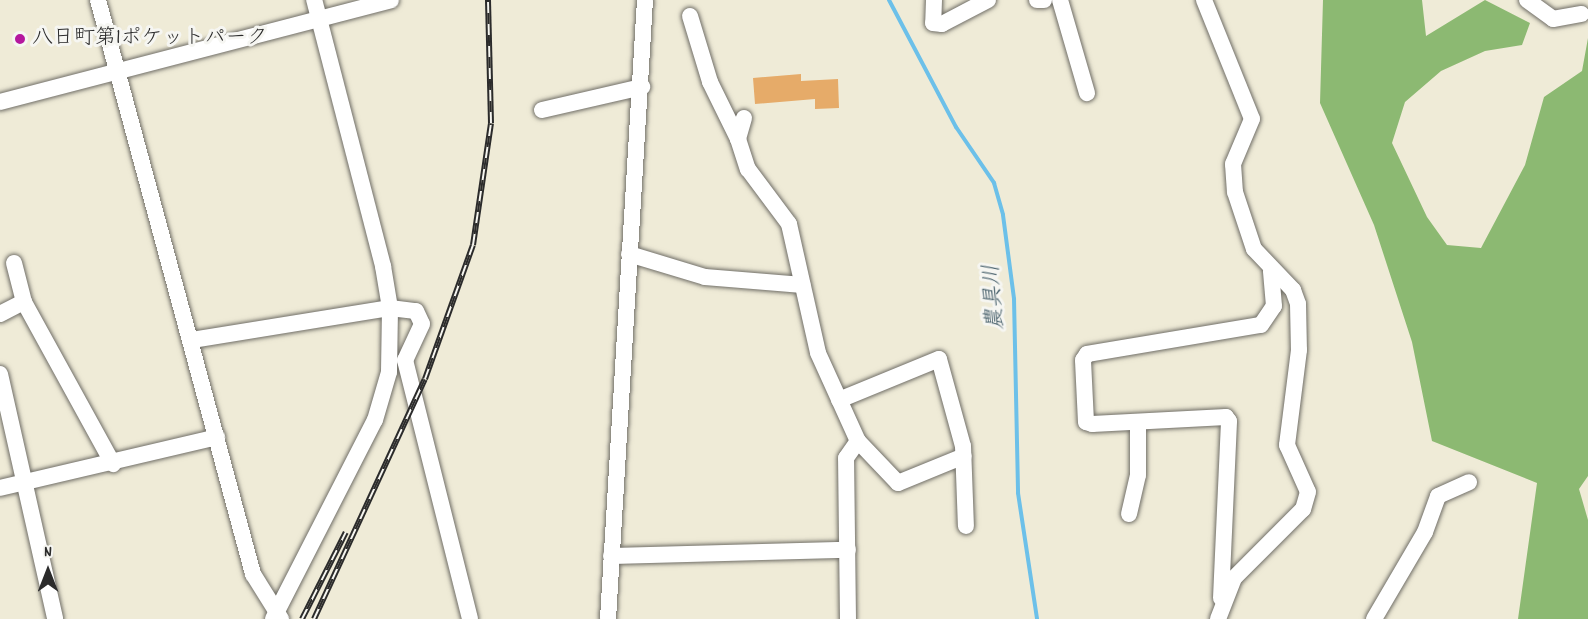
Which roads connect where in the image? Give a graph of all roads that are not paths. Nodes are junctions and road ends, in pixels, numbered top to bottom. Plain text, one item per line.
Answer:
1 (99, 0) edge
2 (314, 0) edge
3 (391, 0) edge
4 (645, 0) edge
5 (934, 0) edge
6 (988, 0) edge
7 (1060, 0) edge
8 (1204, 0) edge
9 (1527, 0) edge
10 (1586, 13) edge
11 (690, 16) dead end
12 (318, 19) junction
13 (120, 69) junction
14 (642, 87) junction
15 (1087, 93) dead end
16 (0, 102) edge
17 (542, 111) dead end
18 (744, 118) dead end
19 (738, 139) junction
20 (629, 254) junction
21 (14, 263) dead end
22 (1271, 271) junction
23 (803, 285) junction
24 (24, 302) junction
25 (390, 308) junction
26 (0, 314) edge
27 (192, 340) junction
28 (0, 374) edge
29 (839, 400) junction
30 (1138, 422) junction
31 (217, 437) junction
32 (858, 441) junction
33 (964, 456) junction
34 (113, 464) junction
35 (28, 482) junction
36 (1469, 482) dead end
37 (0, 488) edge
38 (1129, 514) dead end
39 (966, 526) dead end
40 (848, 550) junction
41 (611, 556) junction
42 (1219, 611) edge
43 (277, 618) edge
44 (55, 619) edge
45 (470, 619) edge
46 (608, 619) edge
47 (848, 619) edge
48 (1374, 619) edge

1 - 13 street
2 - 12 street
3 - 12 street
4 - 14 street
5 - 6 street
7 - 15 street
8 - 22 street
9 - 10 street
11 - 19 street
12 - 13 street
12 - 25 street
13 - 16 street
13 - 27 street
14 - 17 street
14 - 20 street
18 - 19 street
19 - 23 street
20 - 23 street
20 - 41 street
21 - 24 street
22 - 30 street
22 - 42 street
23 - 29 street
24 - 26 street
24 - 34 street
25 - 27 street
25 - 43 street
25 - 45 street
27 - 31 street
28 - 35 street
29 - 32 street
29 - 33 street
30 - 38 street
30 - 42 street
31 - 34 street
31 - 43 street
32 - 33 street
32 - 40 street
33 - 39 street
34 - 35 street
35 - 37 street
35 - 44 street
36 - 48 street
40 - 41 street
40 - 47 street
41 - 46 street

